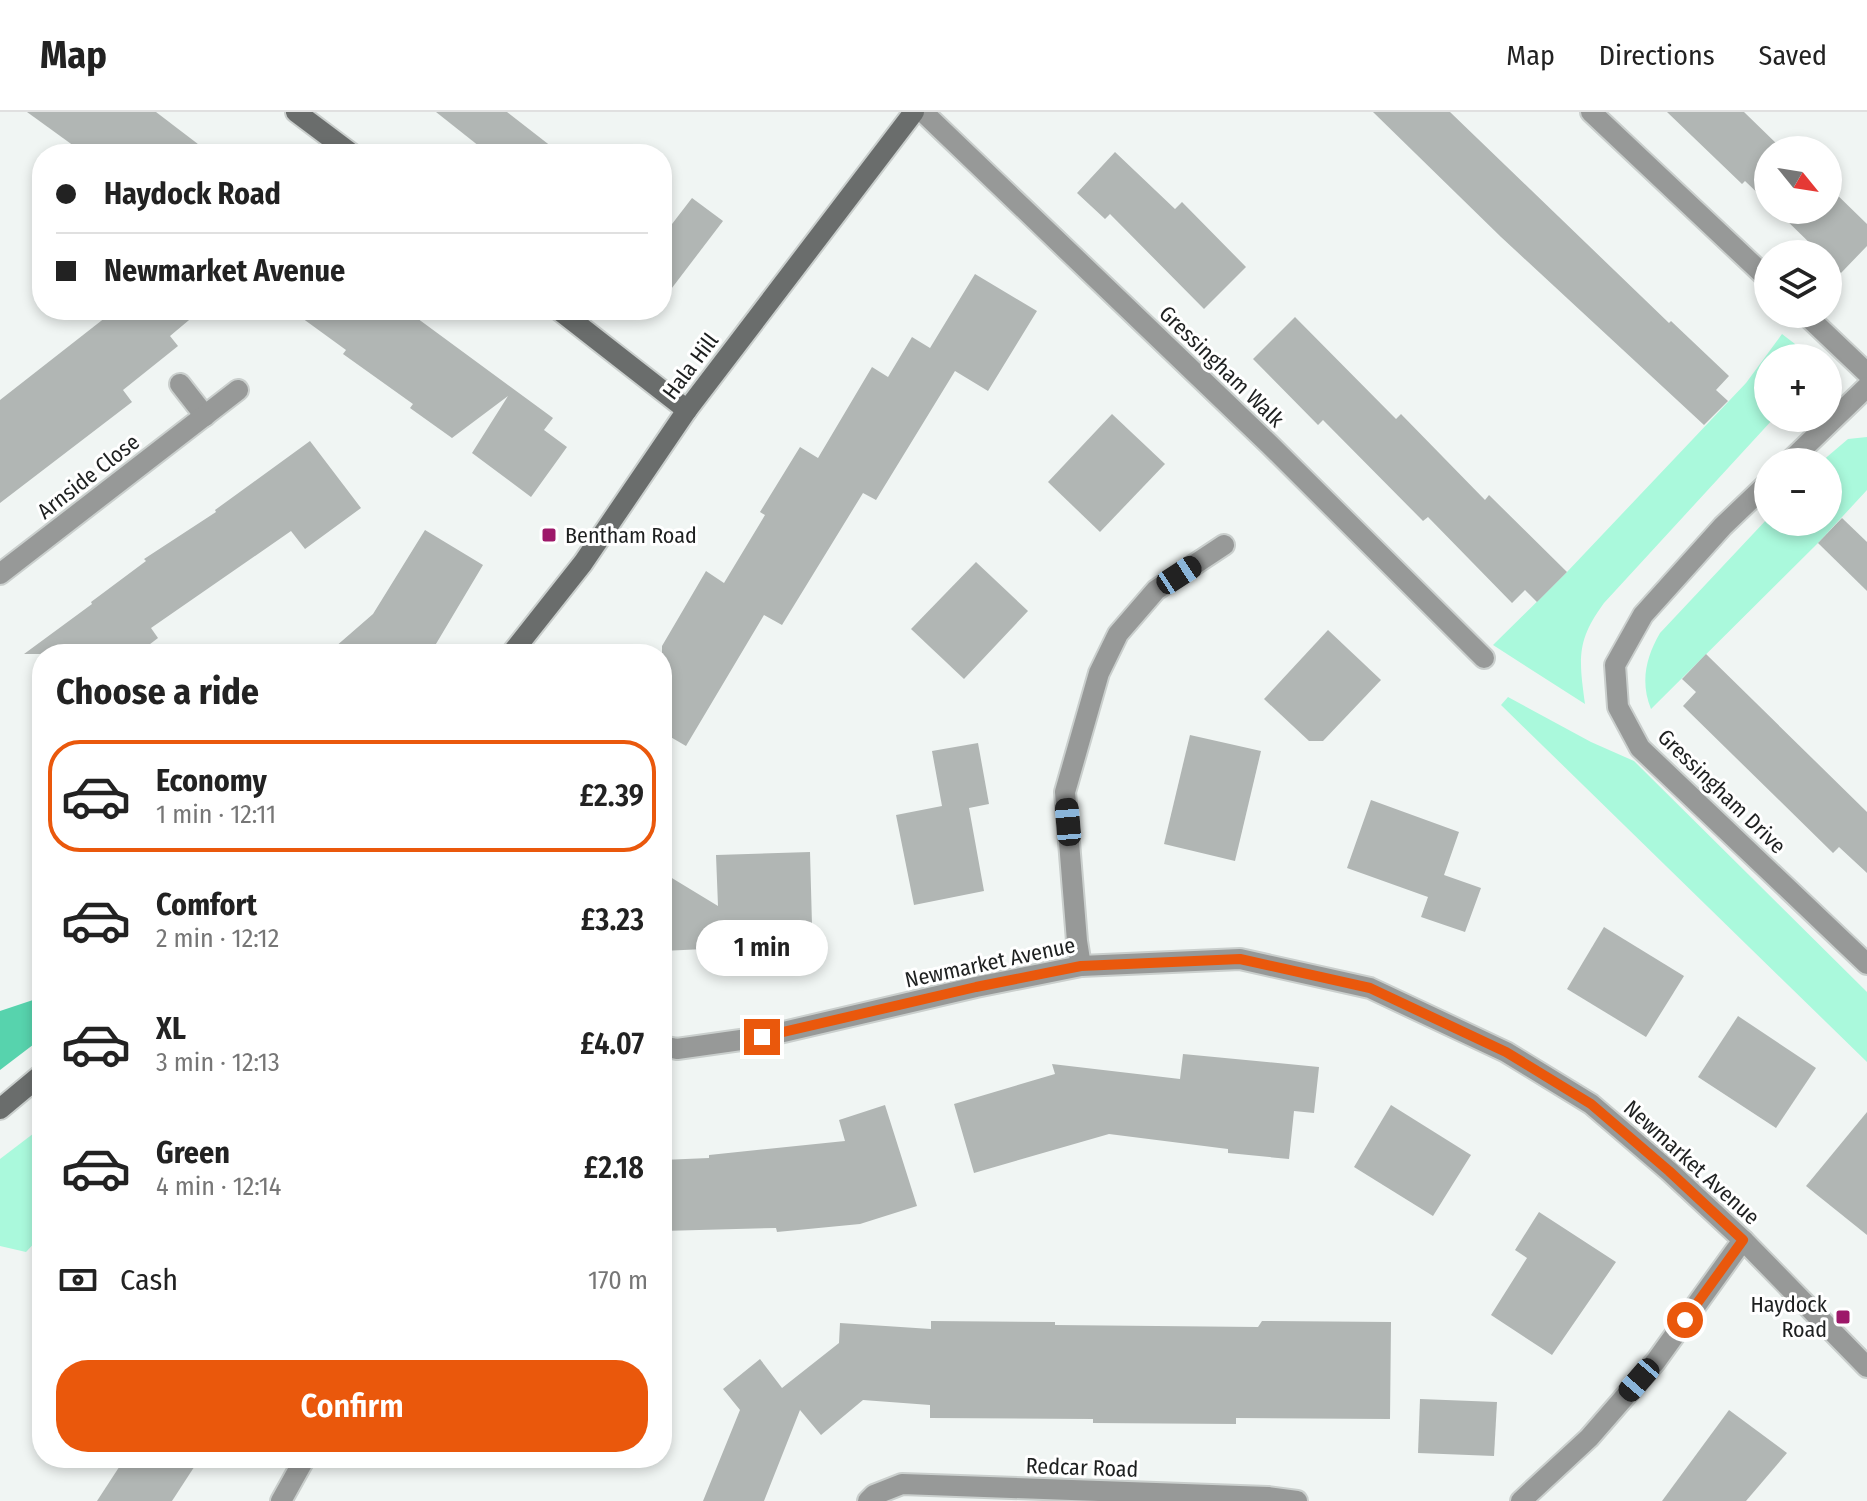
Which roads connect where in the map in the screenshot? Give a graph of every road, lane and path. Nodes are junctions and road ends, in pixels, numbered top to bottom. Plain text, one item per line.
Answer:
1 (296, 112) edge
2 (914, 112) edge
3 (923, 112) edge
4 (1591, 112) edge
5 (339, 144) edge
6 (1754, 266) edge
7 (572, 320) edge
8 (1820, 328) edge
9 (1867, 373) edge
10 (180, 384) dead end
11 (1867, 387) edge
12 (238, 390) dead end
13 (687, 410) junction
14 (205, 416) junction
15 (1804, 448) edge
16 (1754, 496) edge
17 (1224, 545) dead end
18 (0, 574) edge
19 (519, 644) edge
20 (1484, 658) dead end
21 (1867, 964) edge
22 (1081, 966) junction
23 (672, 1048) edge
24 (32, 1082) edge
25 (0, 1109) edge
26 (1743, 1240) junction
27 (1867, 1367) edge
28 (299, 1468) edge
29 (281, 1501) edge
30 (868, 1501) edge
31 (1297, 1501) edge
32 (1521, 1501) edge

1 - 5 street
2 - 13 street, Hala Hill
3 - 20 street, Gressingham Walk
4 - 6 street
7 - 13 street
8 - 9 street
10 - 14 street
11 - 15 street
12 - 14 street, Arnside Close
13 - 19 street, Hala Hill
14 - 18 street, Arnside Close
16 - 21 street, Gressingham Drive
17 - 22 street
22 - 23 street, Newmarket Avenue
22 - 26 street, Newmarket Avenue
24 - 25 street
26 - 27 street, Newmarket Avenue
26 - 32 street
28 - 29 street
30 - 31 street, Redcar Road

